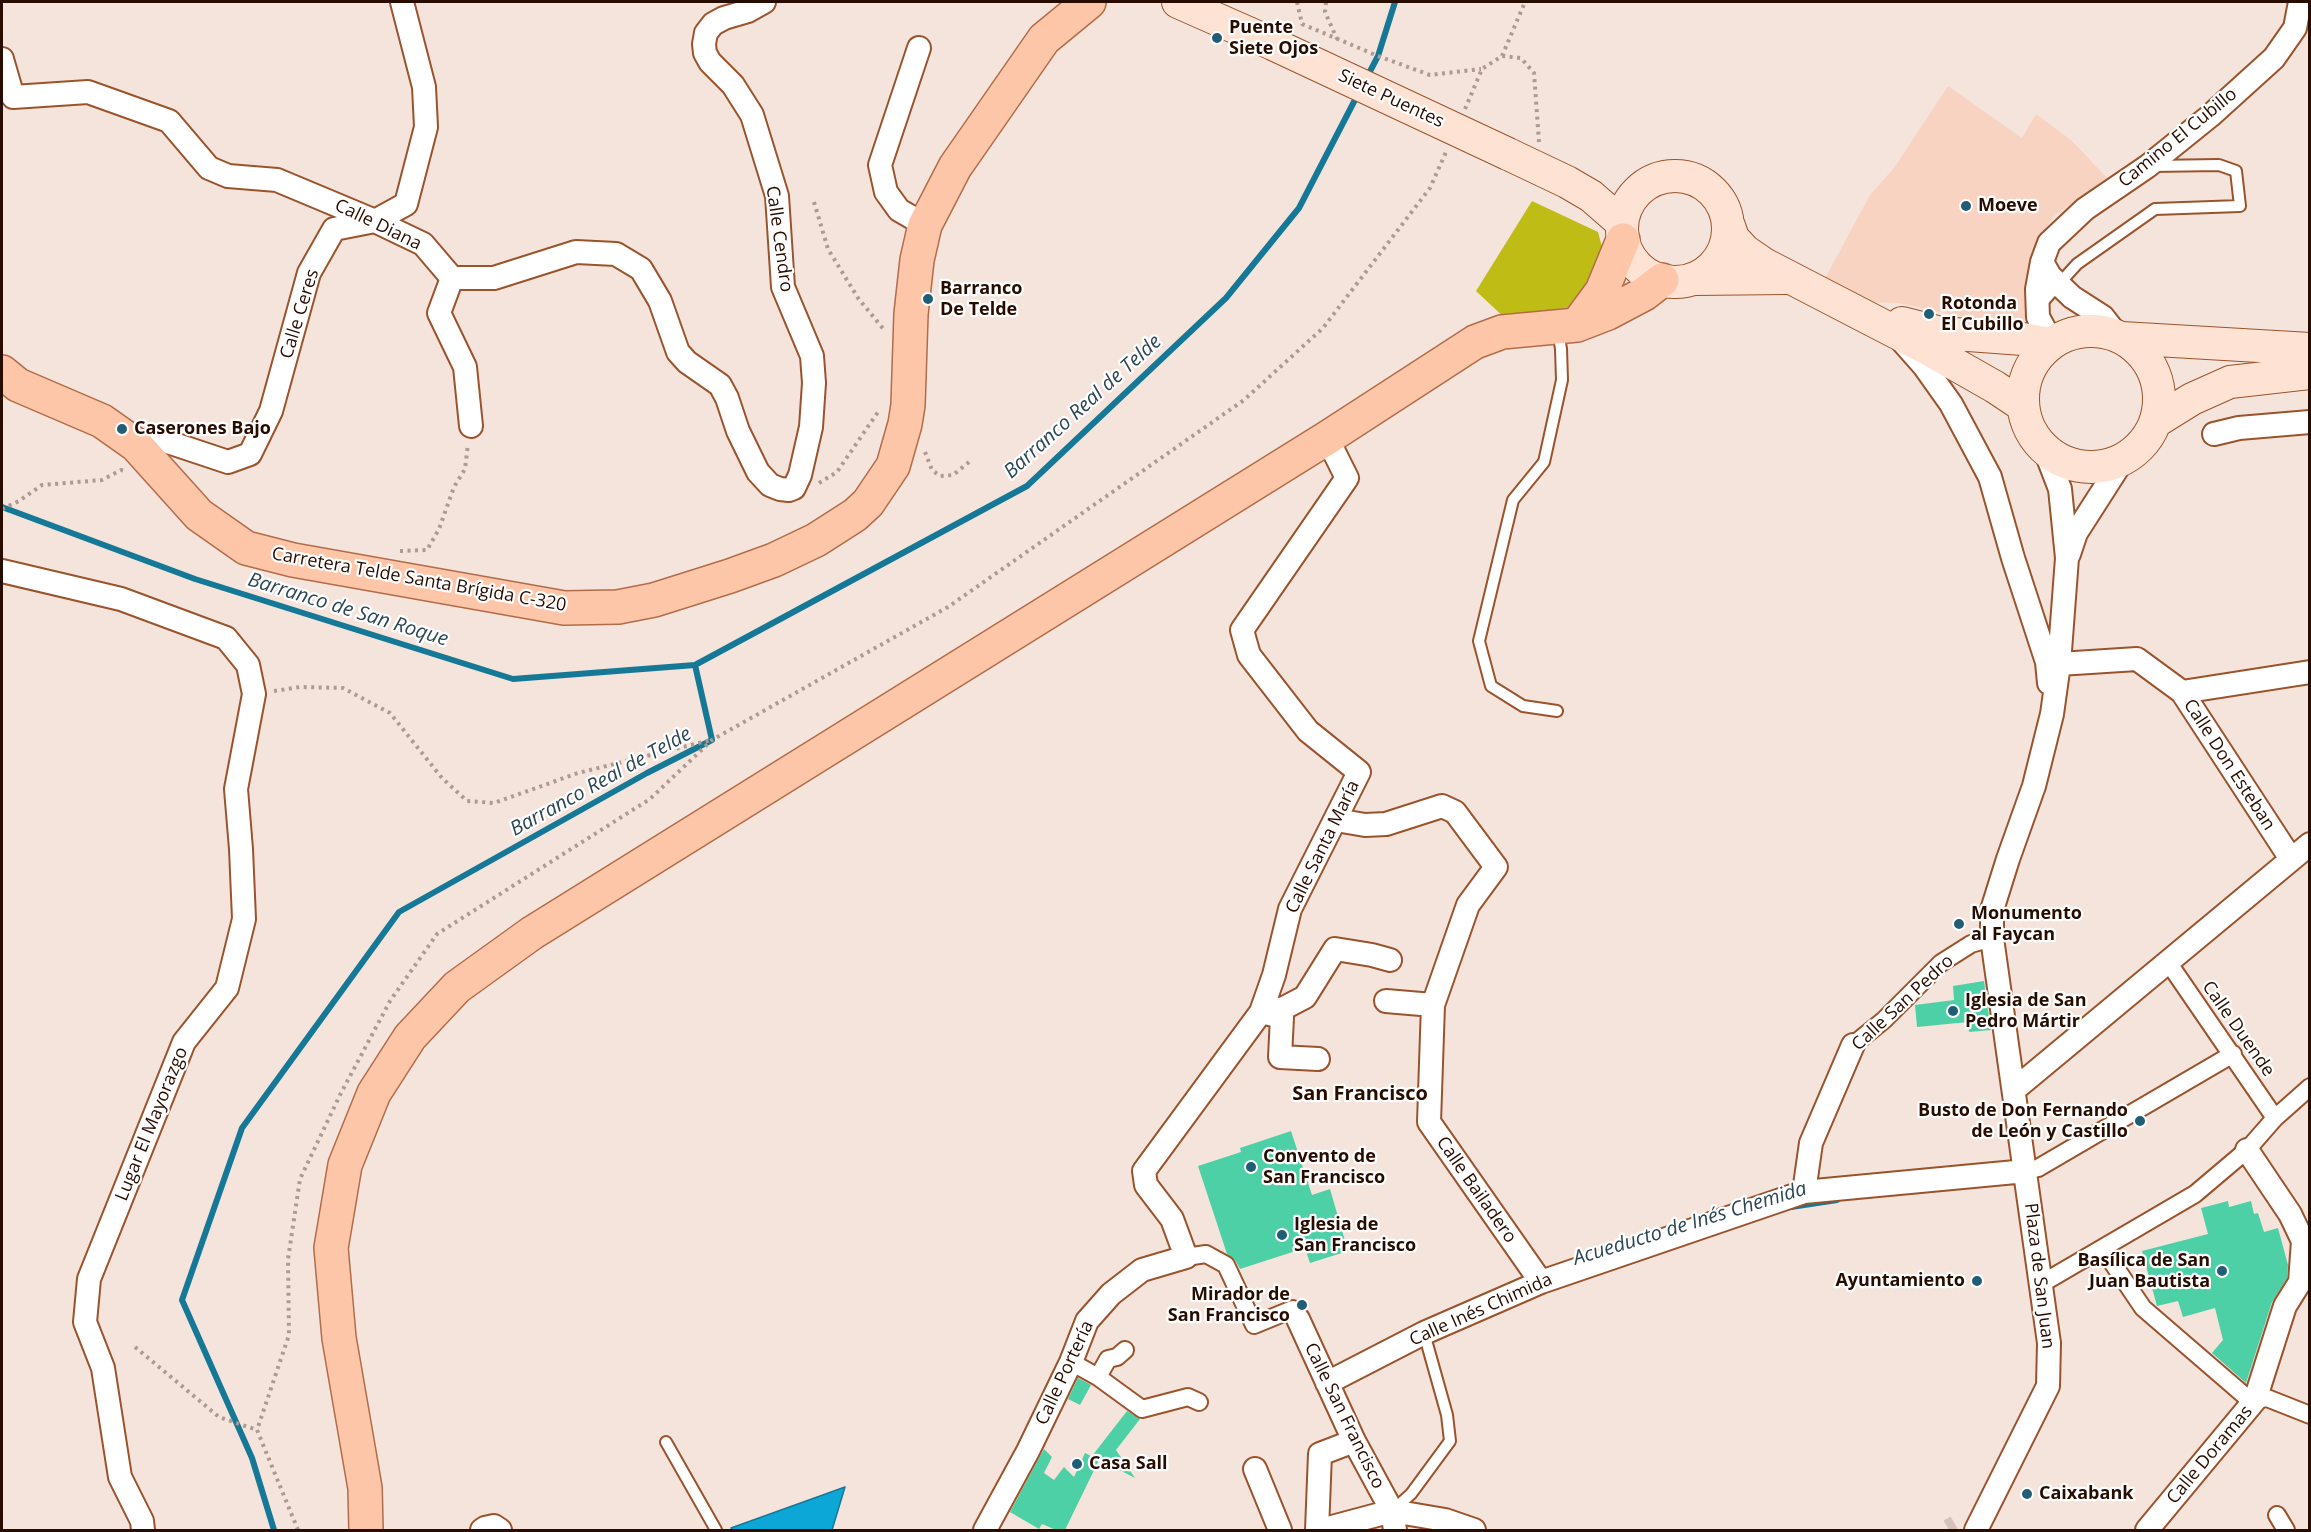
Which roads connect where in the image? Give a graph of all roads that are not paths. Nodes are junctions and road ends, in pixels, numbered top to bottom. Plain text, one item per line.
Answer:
1 (402, 2) edge
2 (764, 2) edge
3 (1058, 2) edge
4 (1089, 2) edge
5 (1178, 2) edge
6 (2300, 2) edge
7 (1044, 39) junction
8 (919, 48) dead end
9 (2, 59) edge
10 (2148, 166) junction
11 (1568, 182) junction
12 (1644, 186) junction
13 (375, 221) junction
14 (925, 225) junction
15 (1729, 226) junction
16 (1623, 232) junction
17 (2042, 262) junction
18 (452, 278) junction
19 (1786, 278) junction
20 (1695, 279) junction
21 (1662, 280) junction
22 (2058, 284) junction
23 (2038, 308) junction
24 (1863, 315) junction
25 (1567, 326) junction
26 (1894, 332) junction
27 (2120, 337) junction
28 (2051, 343) junction
29 (2310, 349) edge
30 (2, 372) edge
31 (2310, 372) edge
32 (2022, 405) junction
33 (2155, 422) junction
34 (2310, 422) edge
35 (471, 426) road end
36 (2214, 434) dead end
37 (1327, 438) junction
38 (2045, 450) junction
39 (2124, 458) junction
40 (135, 459) junction
41 (2067, 558) junction
42 (2, 571) edge
43 (2059, 664) junction
44 (2310, 672) edge
45 (2182, 692) junction
46 (1557, 711) dead end
47 (2052, 714) junction
48 (1336, 820) junction
49 (2310, 844) edge
50 (2291, 860) junction
51 (1992, 938) junction
52 (1390, 960) dead end
53 (2168, 962) junction
54 (1386, 1001) dead end
55 (1433, 1005) junction
56 (1261, 1012) junction
57 (1853, 1045) joint
58 (2233, 1054) junction
59 (1318, 1059) dead end
60 (2310, 1087) edge
61 (2015, 1089) junction
62 (2275, 1118) junction
63 (2247, 1150) junction
64 (2025, 1169) junction
65 (1804, 1192) junction
66 (2307, 1241) edge
67 (2103, 1249) junction
68 (1186, 1257) junction
69 (1541, 1282) junction
70 (2041, 1284) junction
71 (1298, 1319) joint
72 (1424, 1333) junction
73 (1125, 1350) dead end
74 (1071, 1362) junction
75 (1098, 1377) junction
76 (1327, 1383) junction
77 (2255, 1400) junction
78 (1199, 1402) dead end
79 (2310, 1415) edge
80 (1354, 1441) junction
81 (666, 1442) dead end
82 (1255, 1469) dead end
83 (2277, 1515) dead end
84 (1394, 1521) edge
85 (1971, 1526) edge
86 (143, 1530) edge
87 (366, 1530) edge
88 (482, 1530) edge
89 (500, 1530) edge
90 (716, 1530) edge
91 (985, 1530) edge
92 (1280, 1530) edge
93 (1319, 1530) edge
94 (1474, 1530) edge
95 (2149, 1530) edge
96 (2286, 1530) edge

1 - 13 street, Calle Ceres
2 - 18 street, Calle Cendro
3 - 7 main road, Carretera Telde Santa Brígida C-320
4 - 7 main road, Carretera Telde Santa Brígida C-320
5 - 11 main road, Siete Puentes, bridge
6 - 10 street, Camino El Cubillo
7 - 14 main road, Carretera Telde Santa Brígida C-320
8 - 14 street
9 - 13 street, Calle Diana
10 - 17 street, Camino El Cubillo
10 - 22 lane
11 - 12 main road
11 - 16 main road
12 - 15 main road
12 - 16 main road
13 - 18 street, Calle Diana
13 - 40 street, Calle Ceres
14 - 40 main road, Carretera Telde Santa Brígida C-320
15 - 19 main road
15 - 20 main road
16 - 21 main road
16 - 25 main road
17 - 22 street
17 - 23 street, Camino El Cubillo
18 - 35 street
19 - 20 main road
19 - 24 main road
20 - 21 main road
21 - 25 main road
22 - 23 lane
22 - 27 street
23 - 28 street, Camino El Cubillo
24 - 26 main road
24 - 28 main road
25 - 37 main road
25 - 46 lane
26 - 32 main road
26 - 47 street
27 - 28 main road
27 - 29 main road
27 - 33 main road
28 - 32 main road
30 - 40 main road, Carretera Telde Santa Brígida C-320
31 - 33 main road
32 - 38 main road
33 - 39 main road
34 - 36 street
37 - 48 street, Calle Santa María
37 - 87 main road
38 - 39 main road
38 - 41 street
39 - 41 street
41 - 43 street
42 - 86 street, Lugar El Mayorazgo
43 - 45 street, Calle Don Esteban
43 - 47 street
44 - 45 street
45 - 50 street, Calle Don Esteban
47 - 51 street, Plaza de San Juan
48 - 55 street, Calle Bailadero
48 - 56 street, Calle Santa María
49 - 50 street
50 - 53 street
51 - 57 street, Calle San Pedro
51 - 61 street, Plaza de San Juan
52 - 56 street
53 - 58 street, Calle Duende
53 - 61 street
54 - 55 street
55 - 69 street, Calle Bailadero
56 - 59 street
56 - 68 street, Calle Santa María
57 - 65 street, Calle San Pedro
58 - 62 street, Calle Duende
58 - 64 street
60 - 62 street
61 - 64 street, Plaza de San Juan
62 - 63 street
63 - 66 street
63 - 67 street
64 - 65 street, Calle Inés Chimida
64 - 70 street, Plaza de San Juan
65 - 69 street, Calle Inés Chimida
66 - 77 street, Calle Doramas
67 - 70 street
67 - 77 street
68 - 71 street
68 - 74 street, Calle Portería
69 - 72 street, Calle Inés Chimida
70 - 85 street, Plaza de San Juan
71 - 76 street, Calle San Francisco
72 - 76 street, Calle Inés Chimida
72 - 84 lane
73 - 75 street
74 - 75 street
74 - 91 street, Calle Portería
75 - 78 street
76 - 80 street, Calle San Francisco
77 - 79 street
77 - 95 street, Calle Doramas
80 - 84 street, Calle San Francisco
80 - 93 street
81 - 90 lane
82 - 92 street
83 - 96 street
84 - 93 street
84 - 94 street
88 - 89 street

